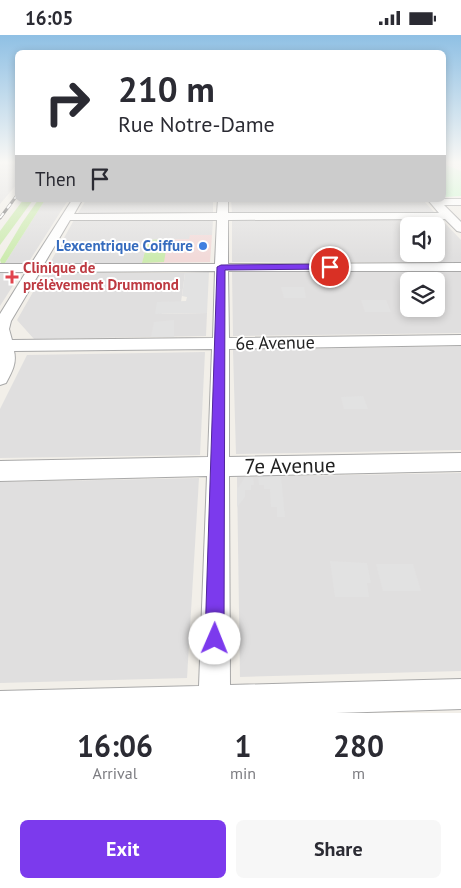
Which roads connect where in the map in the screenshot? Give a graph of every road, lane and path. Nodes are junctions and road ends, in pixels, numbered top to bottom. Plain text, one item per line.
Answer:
1 (446, 201) edge
2 (76, 202) edge
3 (435, 202) edge
4 (461, 202) edge
5 (222, 208) edge
6 (448, 216) junction
7 (67, 217) junction
8 (461, 229) edge
9 (36, 267) junction
10 (221, 267) junction
11 (461, 267) edge
12 (0, 268) edge
13 (461, 340) edge
14 (219, 344) junction
15 (2, 346) edge
16 (0, 378) edge
17 (461, 462) edge
18 (218, 467) junction
19 (0, 471) edge
20 (461, 694) edge
21 (0, 707) edge
22 (214, 707) edge

1 - 4 street
2 - 7 street
3 - 6 street
5 - 6 street
5 - 7 street
5 - 10 street
6 - 8 street
7 - 9 street
9 - 10 street
9 - 12 street
9 - 15 street
10 - 11 street
10 - 14 street
13 - 14 street, 6e Avenue
14 - 15 street, 6e Avenue
14 - 18 street
15 - 16 street
17 - 18 street, 7e Avenue
18 - 19 street, 7e Avenue
18 - 22 street
20 - 22 street
21 - 22 street

